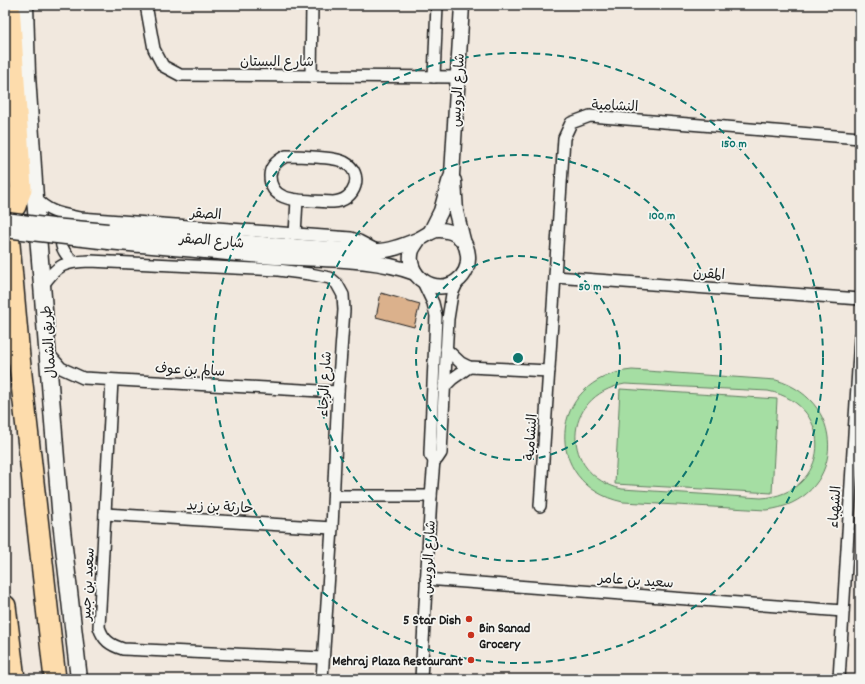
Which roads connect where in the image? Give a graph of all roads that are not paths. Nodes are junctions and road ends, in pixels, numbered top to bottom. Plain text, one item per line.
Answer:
1 (10, 5) edge
2 (26, 5) edge
3 (146, 5) edge
4 (312, 5) edge
5 (438, 5) edge
6 (462, 5) edge
7 (311, 76) junction
8 (434, 77) junction
9 (458, 77) junction
10 (860, 138) edge
11 (452, 175) junction
12 (35, 198) junction
13 (296, 200) junction
14 (5, 216) edge
15 (80, 218) junction
16 (431, 231) junction
17 (295, 234) junction
18 (108, 237) junction
19 (419, 239) junction
20 (463, 240) junction
21 (378, 251) junction
22 (73, 262) junction
23 (419, 277) junction
24 (555, 277) junction
25 (458, 281) junction
26 (43, 285) junction
27 (860, 299) edge
28 (860, 337) edge
29 (446, 349) junction
30 (48, 354) junction
31 (470, 368) junction
32 (549, 371) junction
33 (112, 380) junction
34 (444, 387) junction
35 (338, 392) junction
36 (434, 460) junction
37 (334, 496) junction
38 (431, 496) junction
39 (540, 506) dead end
40 (105, 514) junction
41 (332, 528) junction
42 (426, 580) junction
43 (45, 592) junction
44 (5, 606) edge
45 (843, 611) junction
46 (323, 658) junction
47 (14, 679) edge
48 (55, 679) edge
49 (65, 679) edge
50 (79, 679) edge
51 (322, 679) edge
52 (421, 679) edge
53 (839, 679) edge

1 - 14 highway
2 - 12 main road, طريق الشمال
3 - 7 street, شارع البستان
4 - 7 street
5 - 8 street
6 - 9 street, شارع الرويس
7 - 8 street, شارع البستان
8 - 9 street, شارع البستان
9 - 11 street, شارع الرويس
10 - 24 street, النشامية
11 - 16 street, شارع الرويس
11 - 20 street, شارع الرويس
12 - 15 street, الصقر
12 - 26 main road, طريق الشمال
13 - 13 street
13 - 17 street
14 - 18 street, شارع الصقر, bridge
14 - 43 highway, طريق الشمال
15 - 17 street, الصقر
15 - 22 street
16 - 19 street
16 - 20 street
17 - 21 street, الصقر
18 - 21 street, شارع الصقر
18 - 23 street, شارع الصقر
19 - 21 street, شارع الصقر
19 - 23 street
20 - 25 street
22 - 26 street
22 - 35 street, شارع الرجاء
23 - 25 street
23 - 36 street
24 - 27 street, المقرن
24 - 32 street, النشامية
25 - 29 street
26 - 30 main road, طريق الشمال
28 - 45 street, الشهباء
29 - 31 street
29 - 34 street
30 - 33 street, سالم بن عوف
30 - 50 main road, طريق الشمال
31 - 32 street
31 - 34 street
32 - 39 street, النشامية
33 - 35 street, سالم بن عوف
33 - 40 street, سعيد بن جبير
34 - 36 street
35 - 37 street, شارع الرجاء
36 - 38 street, شارع الرويس
37 - 38 street
37 - 41 street, شارع الرجاء
38 - 42 street, شارع الرويس
40 - 41 street, حارثة بن زيد
40 - 46 street, سعيد بن جبير
41 - 46 street, شارع الرجاء
42 - 45 street, سعيد بن عامر
42 - 52 street, شارع الرويس
43 - 48 highway, طريق الشمال
43 - 49 highway
44 - 47 highway
45 - 53 street, الشهباء
46 - 51 street, شارع الرجاء

